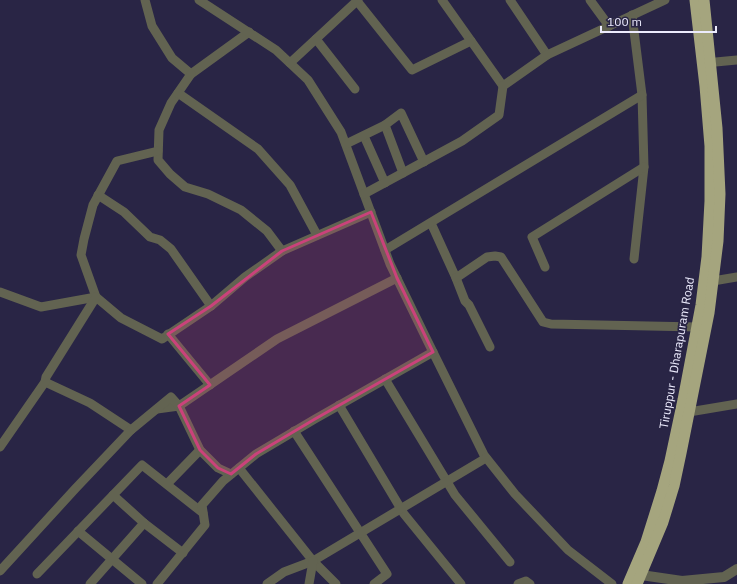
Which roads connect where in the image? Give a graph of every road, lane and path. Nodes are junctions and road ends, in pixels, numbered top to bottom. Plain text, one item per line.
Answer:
1 (145, 0) edge
2 (199, 0) edge
3 (357, 0) edge
4 (442, 0) edge
5 (510, 0) edge
6 (590, 0) edge
7 (665, 0) edge
8 (695, 0) edge
9 (704, 0) edge
10 (632, 15) junction
11 (609, 26) junction
12 (249, 32) junction
13 (316, 39) junction
14 (471, 42) junction
15 (547, 55) junction
16 (737, 60) edge
17 (290, 63) junction
18 (706, 63) junction
19 (191, 74) junction
20 (503, 86) junction
21 (354, 89) dead end
22 (178, 93) junction
23 (642, 95) junction
24 (386, 125) junction
25 (364, 136) junction
26 (346, 144) junction
27 (158, 151) junction
28 (424, 162) junction
29 (644, 166) junction
30 (403, 173) junction
31 (385, 183) junction
32 (364, 194) junction
33 (98, 195) junction
34 (371, 212) junction
35 (431, 223) junction
36 (317, 235) junction
37 (385, 250) junction
38 (282, 251) junction
39 (634, 259) dead end
40 (545, 267) dead end
41 (737, 277) edge
42 (397, 278) junction
43 (456, 278) junction
44 (713, 281) junction
45 (0, 292) edge
46 (96, 296) junction
47 (211, 306) junction
48 (698, 327) junction
49 (168, 334) junction
50 (490, 346) dead end
51 (432, 352) junction
52 (385, 379) junction
53 (45, 382) junction
54 (210, 385) junction
55 (737, 404) edge
56 (339, 405) junction
57 (179, 406) junction
58 (685, 412) junction
59 (131, 430) junction
60 (294, 431) junction
61 (0, 447) edge
62 (200, 450) junction
63 (486, 458) junction
64 (235, 471) junction
65 (447, 481) junction
66 (167, 484) junction
67 (113, 495) junction
68 (401, 508) junction
69 (203, 513) junction
70 (144, 523) junction
71 (78, 531) junction
72 (360, 533) junction
73 (183, 553) junction
74 (112, 559) junction
75 (313, 561) junction
76 (510, 562) dead end
77 (737, 569) edge
78 (0, 571) edge
79 (37, 574) dead end
80 (637, 577) edge
81 (701, 581) edge
82 (456, 582) edge
83 (90, 584) edge
84 (142, 584) edge
85 (157, 584) edge
86 (267, 584) edge
87 (309, 584) edge
88 (336, 584) edge
89 (374, 584) edge
90 (518, 584) edge
91 (530, 584) edge
92 (612, 584) edge
93 (628, 584) edge

1 - 19 street
2 - 12 street
3 - 13 street
3 - 14 street
4 - 14 street
5 - 15 street
6 - 11 street
7 - 10 street
8 - 18 highway, Tiruppur - Dharapuram Road
9 - 18 highway
10 - 11 street
10 - 23 street
11 - 15 street
12 - 17 street
12 - 19 street
13 - 17 street
13 - 21 street
14 - 20 street
15 - 20 street
16 - 18 street
17 - 26 street
18 - 44 highway
18 - 48 highway, Tiruppur - Dharapuram Road
19 - 22 street
20 - 28 street
22 - 27 street
22 - 36 street
23 - 29 street
23 - 35 street
24 - 25 street
24 - 28 street
24 - 30 street
25 - 26 street
25 - 31 street
26 - 32 street
27 - 33 street
27 - 38 street
28 - 30 street
29 - 39 street
29 - 40 street
30 - 31 street
31 - 32 street
32 - 34 street
33 - 46 street
33 - 47 street
34 - 36 street
34 - 37 street
35 - 37 street
35 - 43 street
36 - 38 street
37 - 42 street
38 - 47 street
41 - 44 street
42 - 51 street
42 - 54 street
43 - 48 street
43 - 50 street
44 - 58 highway
45 - 46 street
46 - 49 street
46 - 53 street
47 - 49 street
48 - 58 highway, Tiruppur - Dharapuram Road
49 - 54 street
51 - 52 street
51 - 63 street
52 - 56 street
52 - 65 street
53 - 59 street
53 - 61 street
54 - 57 street
55 - 58 street
56 - 60 street
56 - 68 street
57 - 59 street
57 - 62 street
58 - 80 highway, Tiruppur - Dharapuram Road
59 - 78 street
60 - 64 street
60 - 72 street
62 - 64 street
62 - 66 street
63 - 65 street
63 - 92 street
64 - 69 street
64 - 75 street
65 - 68 street
65 - 76 street
66 - 67 street
66 - 69 street
67 - 70 street
67 - 71 street
68 - 72 street
68 - 82 street
69 - 73 street
70 - 73 street
70 - 74 street
71 - 74 street
71 - 79 street
72 - 75 street
72 - 89 street
73 - 85 street
74 - 83 street
74 - 84 street
75 - 86 street
75 - 87 street
75 - 88 street
77 - 81 street
80 - 81 street
80 - 93 highway, Tiruppur - Dharapuram Road
90 - 91 street

